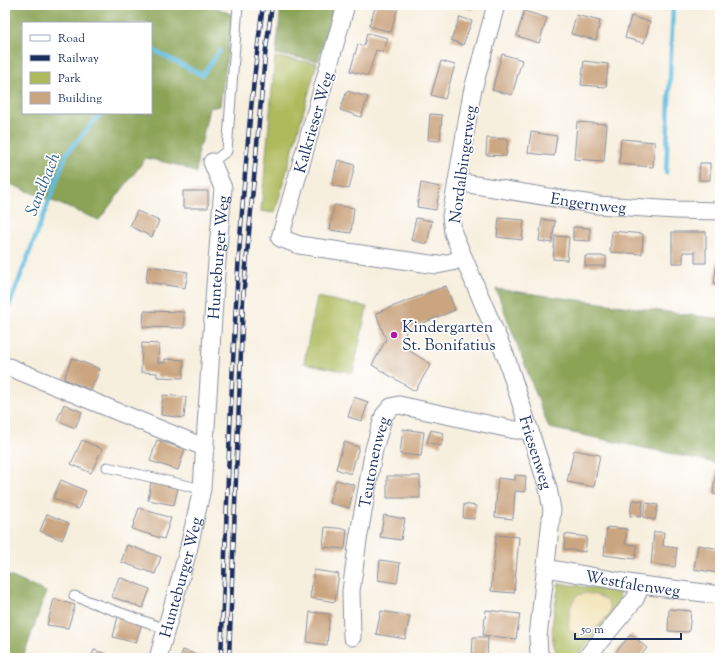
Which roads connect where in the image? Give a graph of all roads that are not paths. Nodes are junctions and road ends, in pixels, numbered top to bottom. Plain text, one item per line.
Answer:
1 (238, 5) edge
2 (346, 5) edge
3 (496, 5) edge
4 (212, 162) joint
5 (457, 182) junction
6 (720, 211) edge
7 (463, 257) junction
8 (9, 367) dead end
9 (530, 430) junction
10 (206, 448) junction
11 (107, 467) dead end
12 (202, 489) junction
13 (546, 568) junction
14 (641, 585) junction
15 (720, 595) edge
16 (74, 596) dead end
17 (166, 629) junction
18 (352, 636) dead end
19 (158, 658) edge
20 (542, 658) edge
21 (586, 658) edge

1 - 4 lane, Hunteburger Weg
2 - 7 street, Kalkrieser Weg
3 - 5 street, Nordalbingerweg
4 - 10 street, Hunteburger Weg
5 - 6 street, Engernweg
5 - 7 street, Nordalbingerweg
7 - 9 street, Friesenweg
8 - 10 street
9 - 13 street, Friesenweg
9 - 18 street, Teutonenweg
10 - 12 street, Hunteburger Weg
11 - 12 lane
12 - 17 street, Hunteburger Weg
13 - 14 street, Westfalenweg
13 - 20 street, Friesenweg
14 - 15 street, Westfalenweg
14 - 21 street
16 - 17 lane
17 - 19 street, Hunteburger Weg

